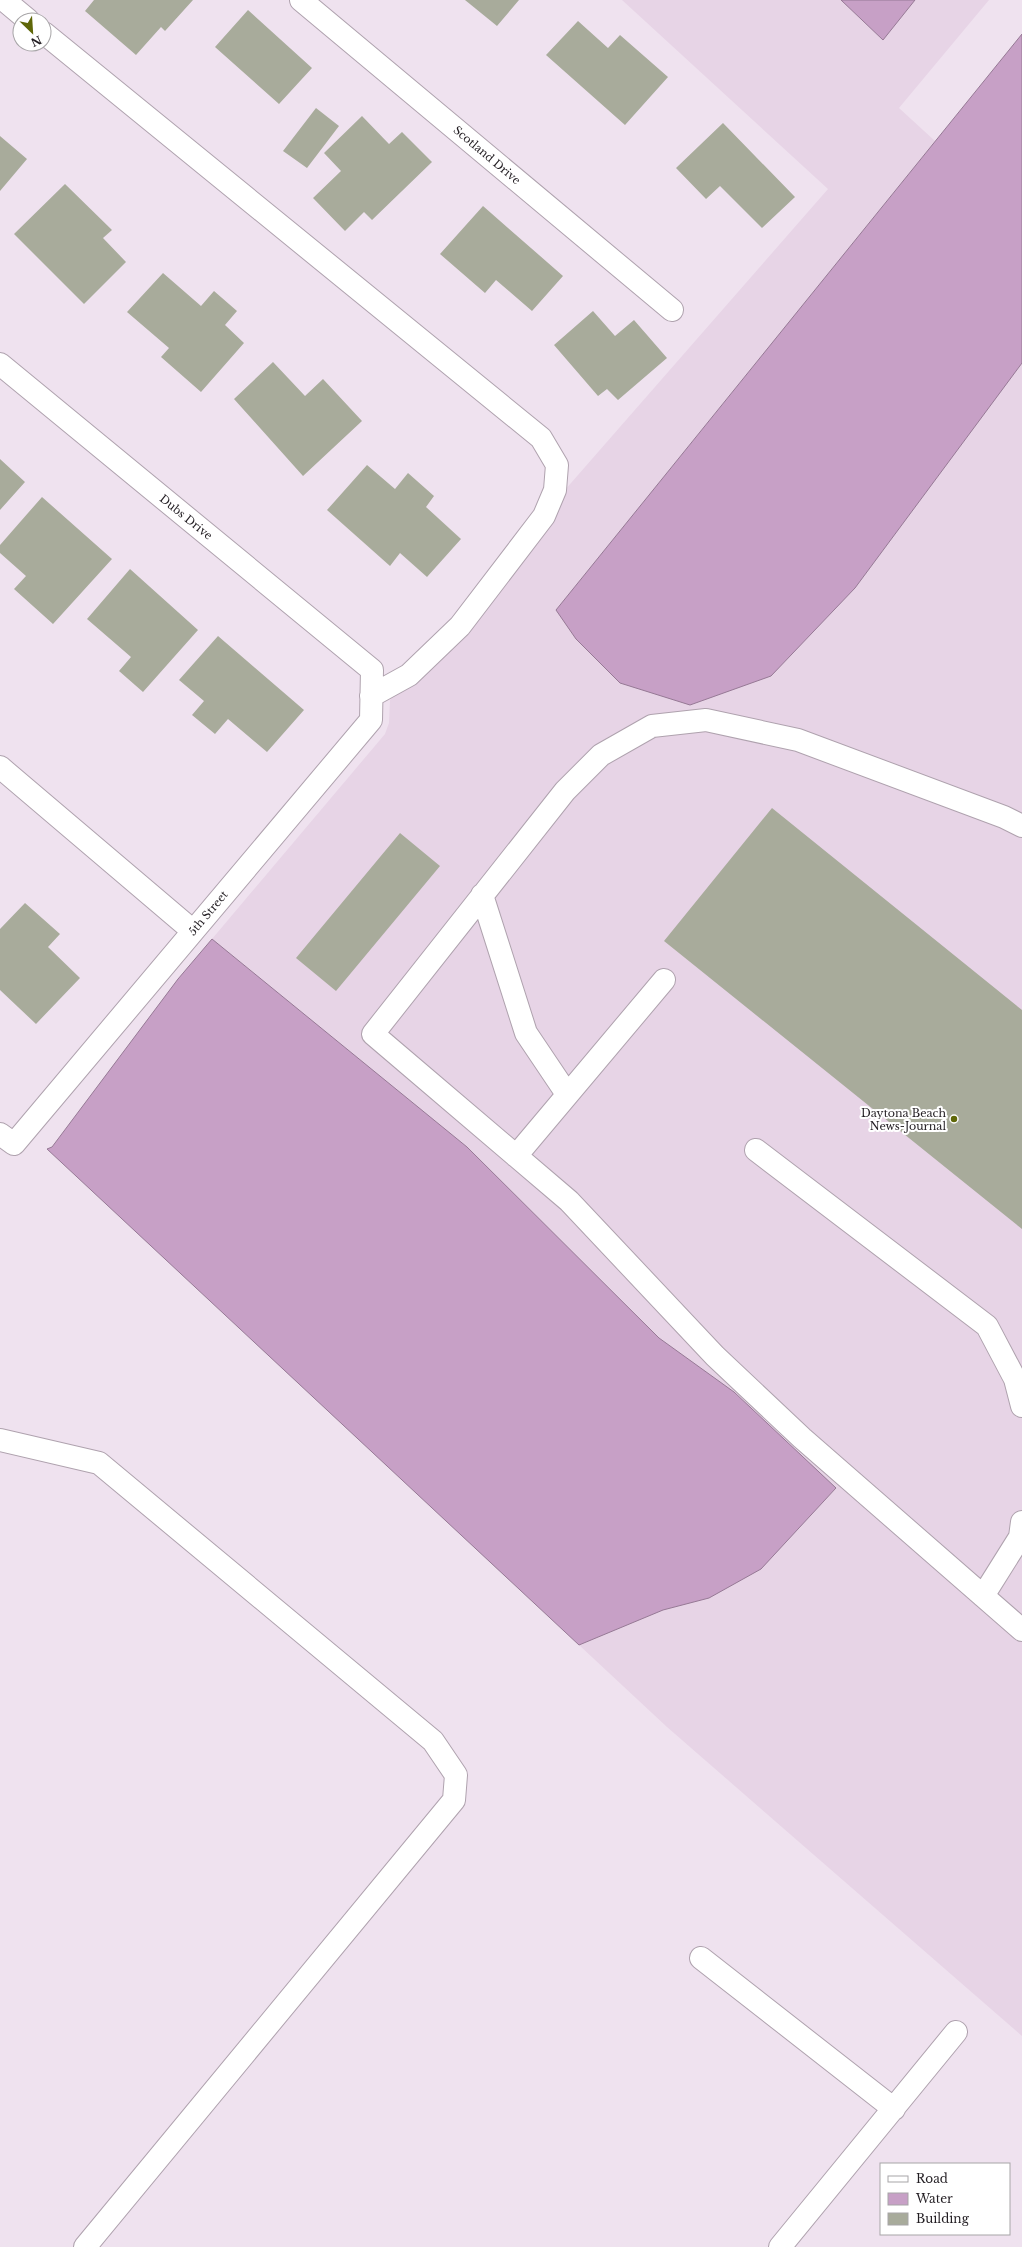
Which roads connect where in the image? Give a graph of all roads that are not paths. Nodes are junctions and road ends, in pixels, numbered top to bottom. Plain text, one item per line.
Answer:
1 (4, 0) edge
2 (301, 0) edge
3 (18, 12) edge
4 (52, 40) edge
5 (672, 310) dead end
6 (0, 364) edge
7 (372, 670) joint
8 (371, 696) junction
9 (0, 767) edge
10 (1022, 826) edge
11 (482, 895) junction
12 (193, 931) junction
13 (664, 980) dead end
14 (567, 1094) junction
15 (7, 1139) edge
16 (756, 1150) dead end
17 (516, 1156) junction
18 (1022, 1406) edge
19 (0, 1440) edge
20 (1022, 1522) edge
21 (983, 1596) junction
22 (1022, 1630) edge
23 (701, 1958) dead end
24 (956, 2032) dead end
25 (894, 2109) junction
26 (85, 2247) edge
27 (780, 2247) edge

1 - 3 street
2 - 5 street, Scotland Drive
4 - 8 street
6 - 7 street, Dubs Drive
7 - 8 street, 5th Street
8 - 12 street, 5th Street
9 - 12 street
10 - 11 street
11 - 14 street
11 - 17 street
12 - 15 street, 5th Street
13 - 14 street
14 - 17 street
16 - 18 street
17 - 21 street
19 - 26 street
20 - 21 street
21 - 22 street
23 - 25 street
24 - 25 street
25 - 27 street

